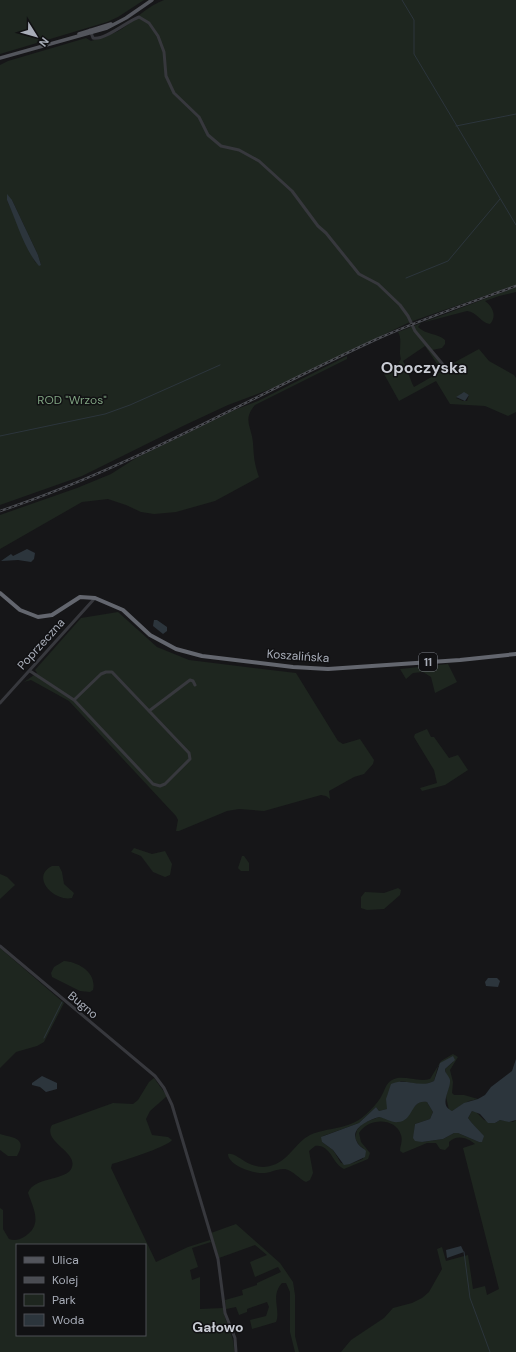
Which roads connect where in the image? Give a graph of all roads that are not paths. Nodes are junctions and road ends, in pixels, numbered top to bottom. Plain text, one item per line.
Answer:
1 (152, 0) edge
2 (91, 32) junction
3 (0, 58) edge
4 (445, 367) dead end
5 (0, 593) edge
6 (95, 598) junction
7 (516, 654) edge
8 (30, 671) junction
9 (195, 685) dead end
10 (74, 700) junction
11 (0, 703) edge
12 (149, 710) junction
13 (0, 946) edge
14 (236, 1352) edge

1 - 2 main road
2 - 3 main road
2 - 4 street
5 - 6 highway, 11
6 - 7 highway, Koszalińska / 11
6 - 8 street, Poprzeczna
8 - 10 street
8 - 11 street, Poprzeczna
9 - 12 street
10 - 12 street
10 - 12 street
13 - 14 street, Bugno

